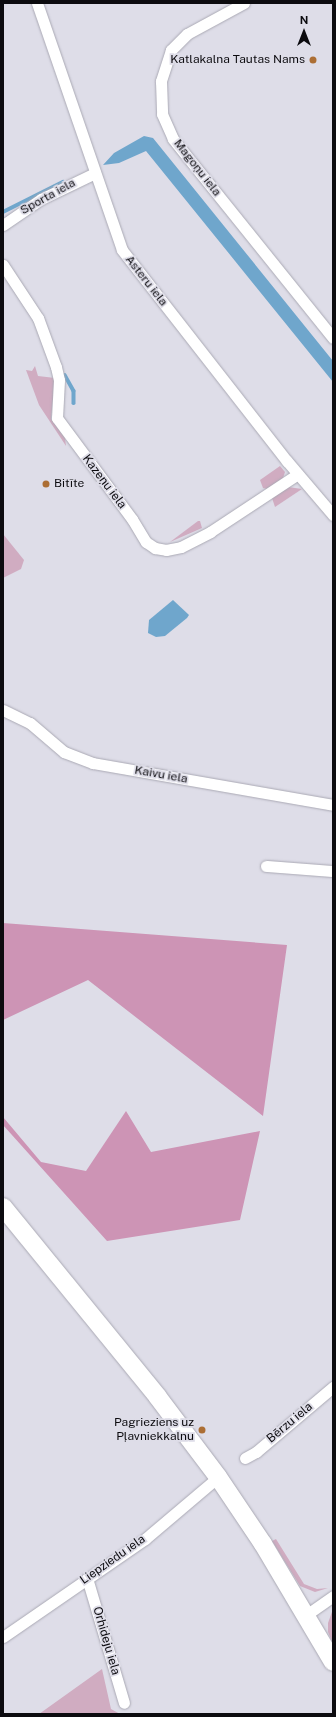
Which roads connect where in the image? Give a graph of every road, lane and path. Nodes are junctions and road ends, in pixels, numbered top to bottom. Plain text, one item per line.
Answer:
1 (37, 3) edge
2 (244, 3) edge
3 (95, 173) junction
4 (3, 225) edge
5 (3, 264) edge
6 (333, 338) edge
7 (298, 474) junction
8 (333, 515) edge
9 (3, 710) edge
10 (333, 805) edge
11 (266, 866) dead end
12 (333, 870) edge
13 (3, 1208) edge
14 (333, 1387) edge
15 (245, 1458) dead end
16 (218, 1477) junction
17 (87, 1578) junction
18 (333, 1596) edge
19 (306, 1615) junction
20 (3, 1637) edge
21 (333, 1662) edge
22 (124, 1703) dead end

1 - 3 street, Asteru iela
2 - 6 street, Magoņu iela
3 - 4 street, Sporta iela
3 - 7 street, Asteru iela
5 - 7 street, Kazeņu iela
7 - 8 street, Asteru iela
9 - 10 street, Kaivu iela
11 - 12 street
13 - 16 main road
14 - 15 street, Bērzu iela
16 - 17 street, Liepziedu iela
16 - 19 main road
17 - 20 street, Liepziedu iela
17 - 22 street, Orhideju iela
18 - 19 street
19 - 21 main road

